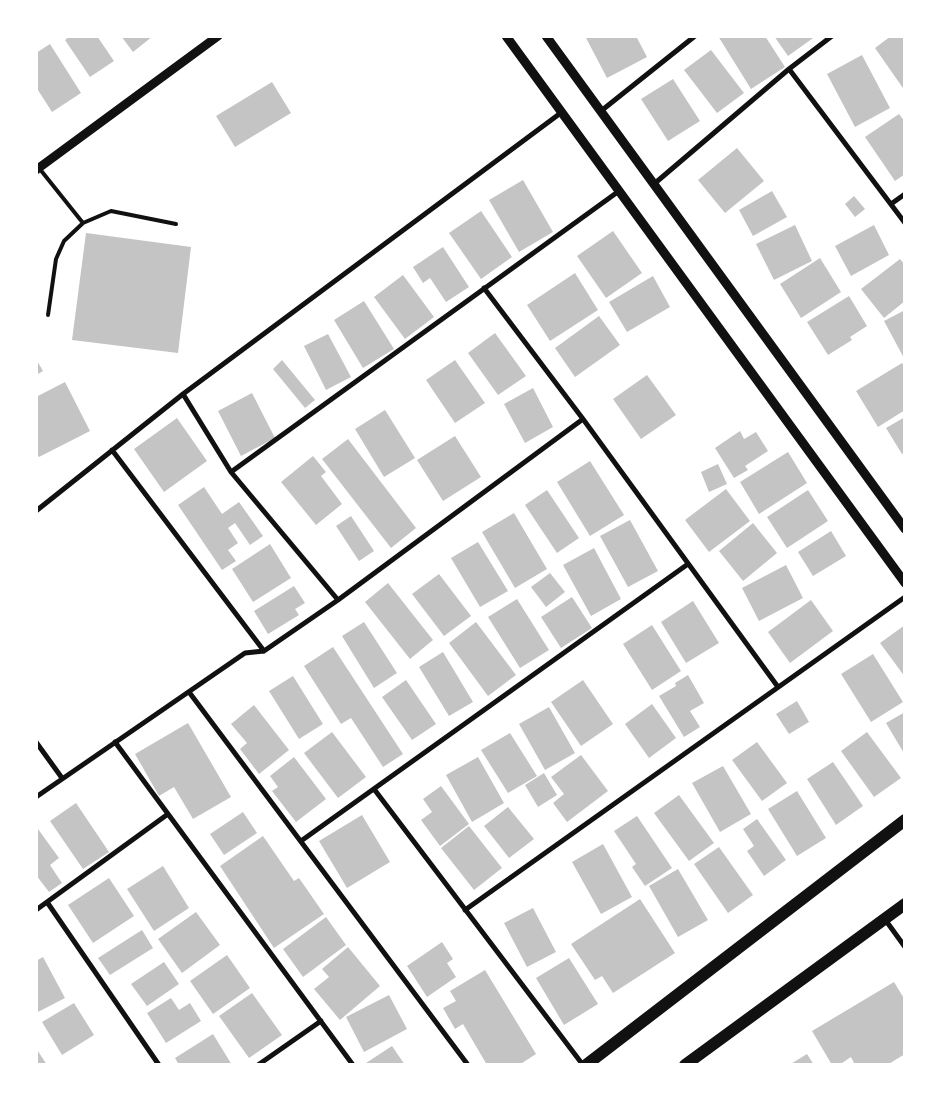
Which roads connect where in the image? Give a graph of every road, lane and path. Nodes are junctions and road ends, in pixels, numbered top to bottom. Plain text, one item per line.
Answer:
1 (218, 36) edge
2 (506, 36) edge
3 (546, 36) edge
4 (695, 36) edge
5 (832, 36) edge
6 (789, 69) junction
7 (601, 111) junction
8 (562, 112) junction
9 (38, 169) edge
10 (654, 184) junction
11 (619, 191) junction
12 (905, 194) edge
13 (891, 204) junction
14 (83, 223) junction
15 (905, 223) edge
16 (176, 224) dead end
17 (484, 288) junction
18 (48, 315) dead end
19 (183, 394) junction
20 (583, 419) junction
21 (112, 450) junction
22 (231, 472) junction
23 (36, 510) edge
24 (905, 529) edge
25 (688, 564) junction
26 (905, 583) edge
27 (905, 597) edge
28 (338, 600) junction
29 (264, 651) junction
30 (778, 687) junction
31 (189, 692) junction
32 (36, 742) edge
33 (115, 742) junction
34 (62, 778) junction
35 (374, 789) junction
36 (36, 797) edge
37 (168, 814) junction
38 (905, 820) edge
39 (301, 841) junction
40 (47, 902) junction
41 (905, 904) edge
42 (36, 910) edge
43 (465, 910) junction
44 (884, 918) junction
45 (905, 947) edge
46 (321, 1021) junction
47 (159, 1065) edge
48 (258, 1065) edge
49 (353, 1065) edge
50 (468, 1065) edge
51 (584, 1065) edge
52 (686, 1065) edge

1 - 9 street
2 - 8 street
3 - 7 street
4 - 7 street
5 - 6 street
6 - 10 street
6 - 13 street
7 - 10 street
8 - 11 street
8 - 19 street
9 - 14 lane
10 - 24 street
11 - 17 street
11 - 26 street
12 - 13 street
13 - 15 street
14 - 16 lane
14 - 18 lane
17 - 20 street
17 - 22 street
19 - 21 street
19 - 22 street
20 - 25 street
20 - 28 street
21 - 23 street
21 - 29 street
22 - 28 street
25 - 30 street
25 - 35 street
27 - 30 street
28 - 29 street
29 - 31 street
30 - 43 street
31 - 33 street
31 - 39 street
32 - 34 street
33 - 34 street
33 - 37 street
34 - 36 street
35 - 39 street
35 - 43 street
37 - 40 street
37 - 46 street
38 - 51 main road
39 - 50 street
40 - 42 street
40 - 47 street
41 - 44 main road
43 - 51 street
44 - 45 street
44 - 52 main road
46 - 48 street
46 - 49 street

